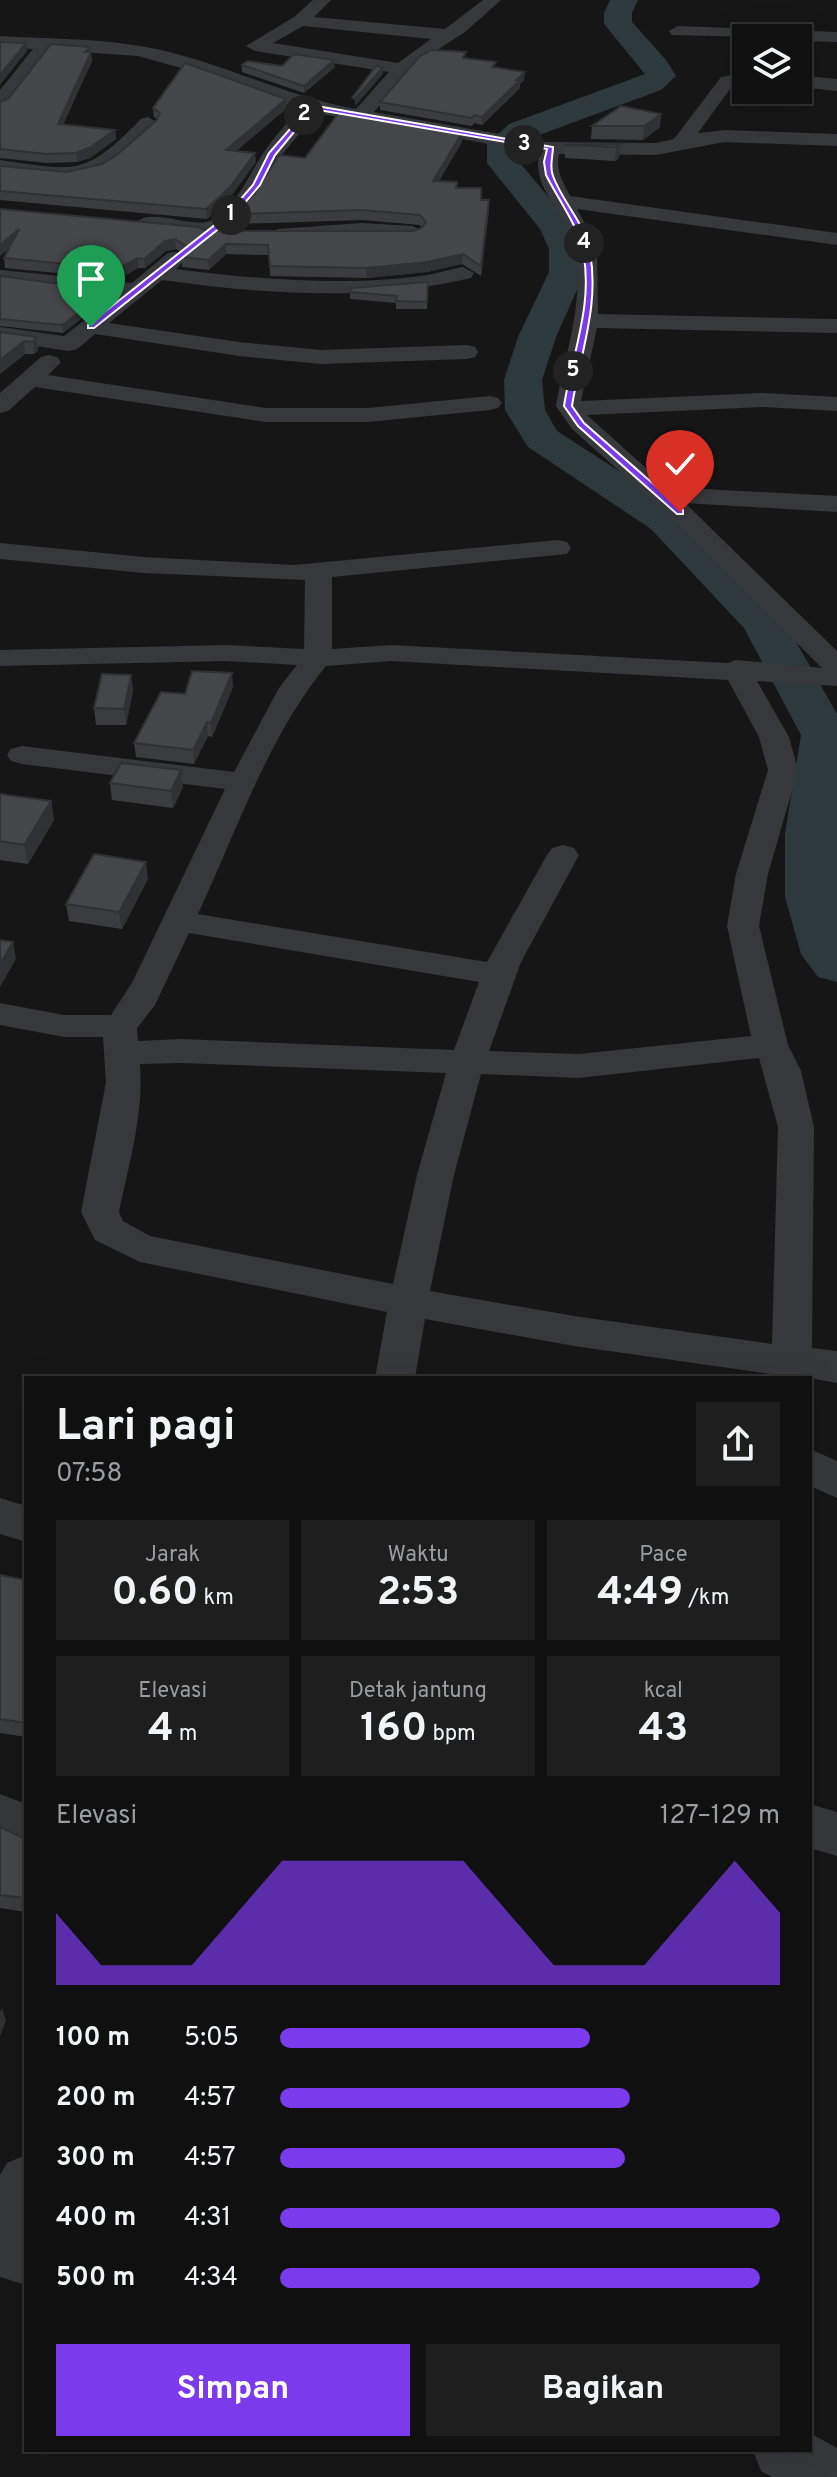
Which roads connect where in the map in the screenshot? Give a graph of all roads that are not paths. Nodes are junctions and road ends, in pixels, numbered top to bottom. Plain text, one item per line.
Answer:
1 (323, 0) edge
2 (493, 0) edge
3 (300, 21) junction
4 (678, 31) dead end
5 (448, 35) junction
6 (837, 37) edge
7 (0, 41) edge
8 (47, 43) junction
9 (242, 52) junction
10 (203, 69) junction
11 (402, 69) junction
12 (732, 80) edge
13 (812, 82) edge
14 (837, 85) edge
15 (0, 102) edge
16 (311, 107) junction
17 (360, 116) junction
18 (148, 123) edge
19 (837, 140) edge
20 (680, 144) junction
21 (548, 148) junction
22 (0, 166) edge
23 (561, 201) junction
24 (121, 220) edge
25 (210, 231) junction
26 (413, 232) edge
27 (837, 239) edge
28 (157, 273) junction
29 (463, 273) dead end
30 (0, 276) edge
31 (137, 290) junction
32 (587, 321) junction
33 (837, 326) edge
34 (91, 327) junction
35 (0, 334) edge
36 (69, 344) junction
37 (467, 352) dead end
38 (30, 379) junction
39 (490, 403) dead end
40 (837, 404) edge
41 (0, 406) edge
42 (570, 409) junction
43 (659, 494) junction
44 (837, 504) edge
45 (558, 548) dead end
46 (0, 551) edge
47 (319, 572) junction
48 (0, 658) edge
49 (318, 658) junction
50 (736, 669) junction
51 (834, 673) edge
52 (22, 755) dead end
53 (243, 782) junction
54 (563, 855) dead end
55 (178, 921) junction
56 (499, 975) junction
57 (0, 1014) edge
58 (122, 1040) junction
59 (771, 1045) junction
60 (467, 1062) junction
61 (408, 1303) junction
62 (837, 1367) edge
63 (791, 1369) edge
64 (395, 1376) edge
65 (812, 1467) edge
66 (837, 1481) edge
67 (0, 1516) edge
68 (24, 1523) edge
69 (0, 1816) edge
70 (24, 1825) edge
71 (812, 1827) edge
72 (837, 1834) edge
73 (24, 2186) edge
74 (0, 2228) edge
75 (0, 2249) edge
76 (24, 2256) edge
77 (786, 2452) edge
78 (830, 2477) edge

1 - 3 street
2 - 5 street
3 - 5 street
3 - 9 street
4 - 6 street
5 - 11 street
7 - 8 street
8 - 10 street
8 - 15 street
9 - 10 street
9 - 11 street
10 - 16 street
11 - 17 street
12 - 20 street
13 - 14 street
16 - 17 street
16 - 25 street
17 - 21 street
18 - 22 street
19 - 20 street
20 - 21 street
21 - 23 street
23 - 27 street
23 - 32 street
24 - 25 street
25 - 26 street
25 - 28 street
28 - 29 street
28 - 31 street
30 - 31 street
31 - 34 street
32 - 33 street
32 - 42 street
34 - 36 street
34 - 37 street
35 - 36 street
36 - 38 street
38 - 39 street
38 - 41 street
40 - 42 street
42 - 43 street
43 - 44 street
43 - 51 street
45 - 47 street
46 - 47 street
47 - 49 street
48 - 49 street
49 - 50 street
49 - 53 street
50 - 51 street
50 - 59 street
52 - 53 street
53 - 55 street
54 - 56 street
55 - 56 street
55 - 58 street
56 - 60 street
57 - 58 street
58 - 60 street
58 - 61 street
59 - 60 street
59 - 63 street
60 - 61 street
61 - 63 street
61 - 64 street
62 - 63 street
65 - 66 street
67 - 68 street
69 - 70 street
71 - 72 street
73 - 74 street
75 - 76 street
77 - 78 street

